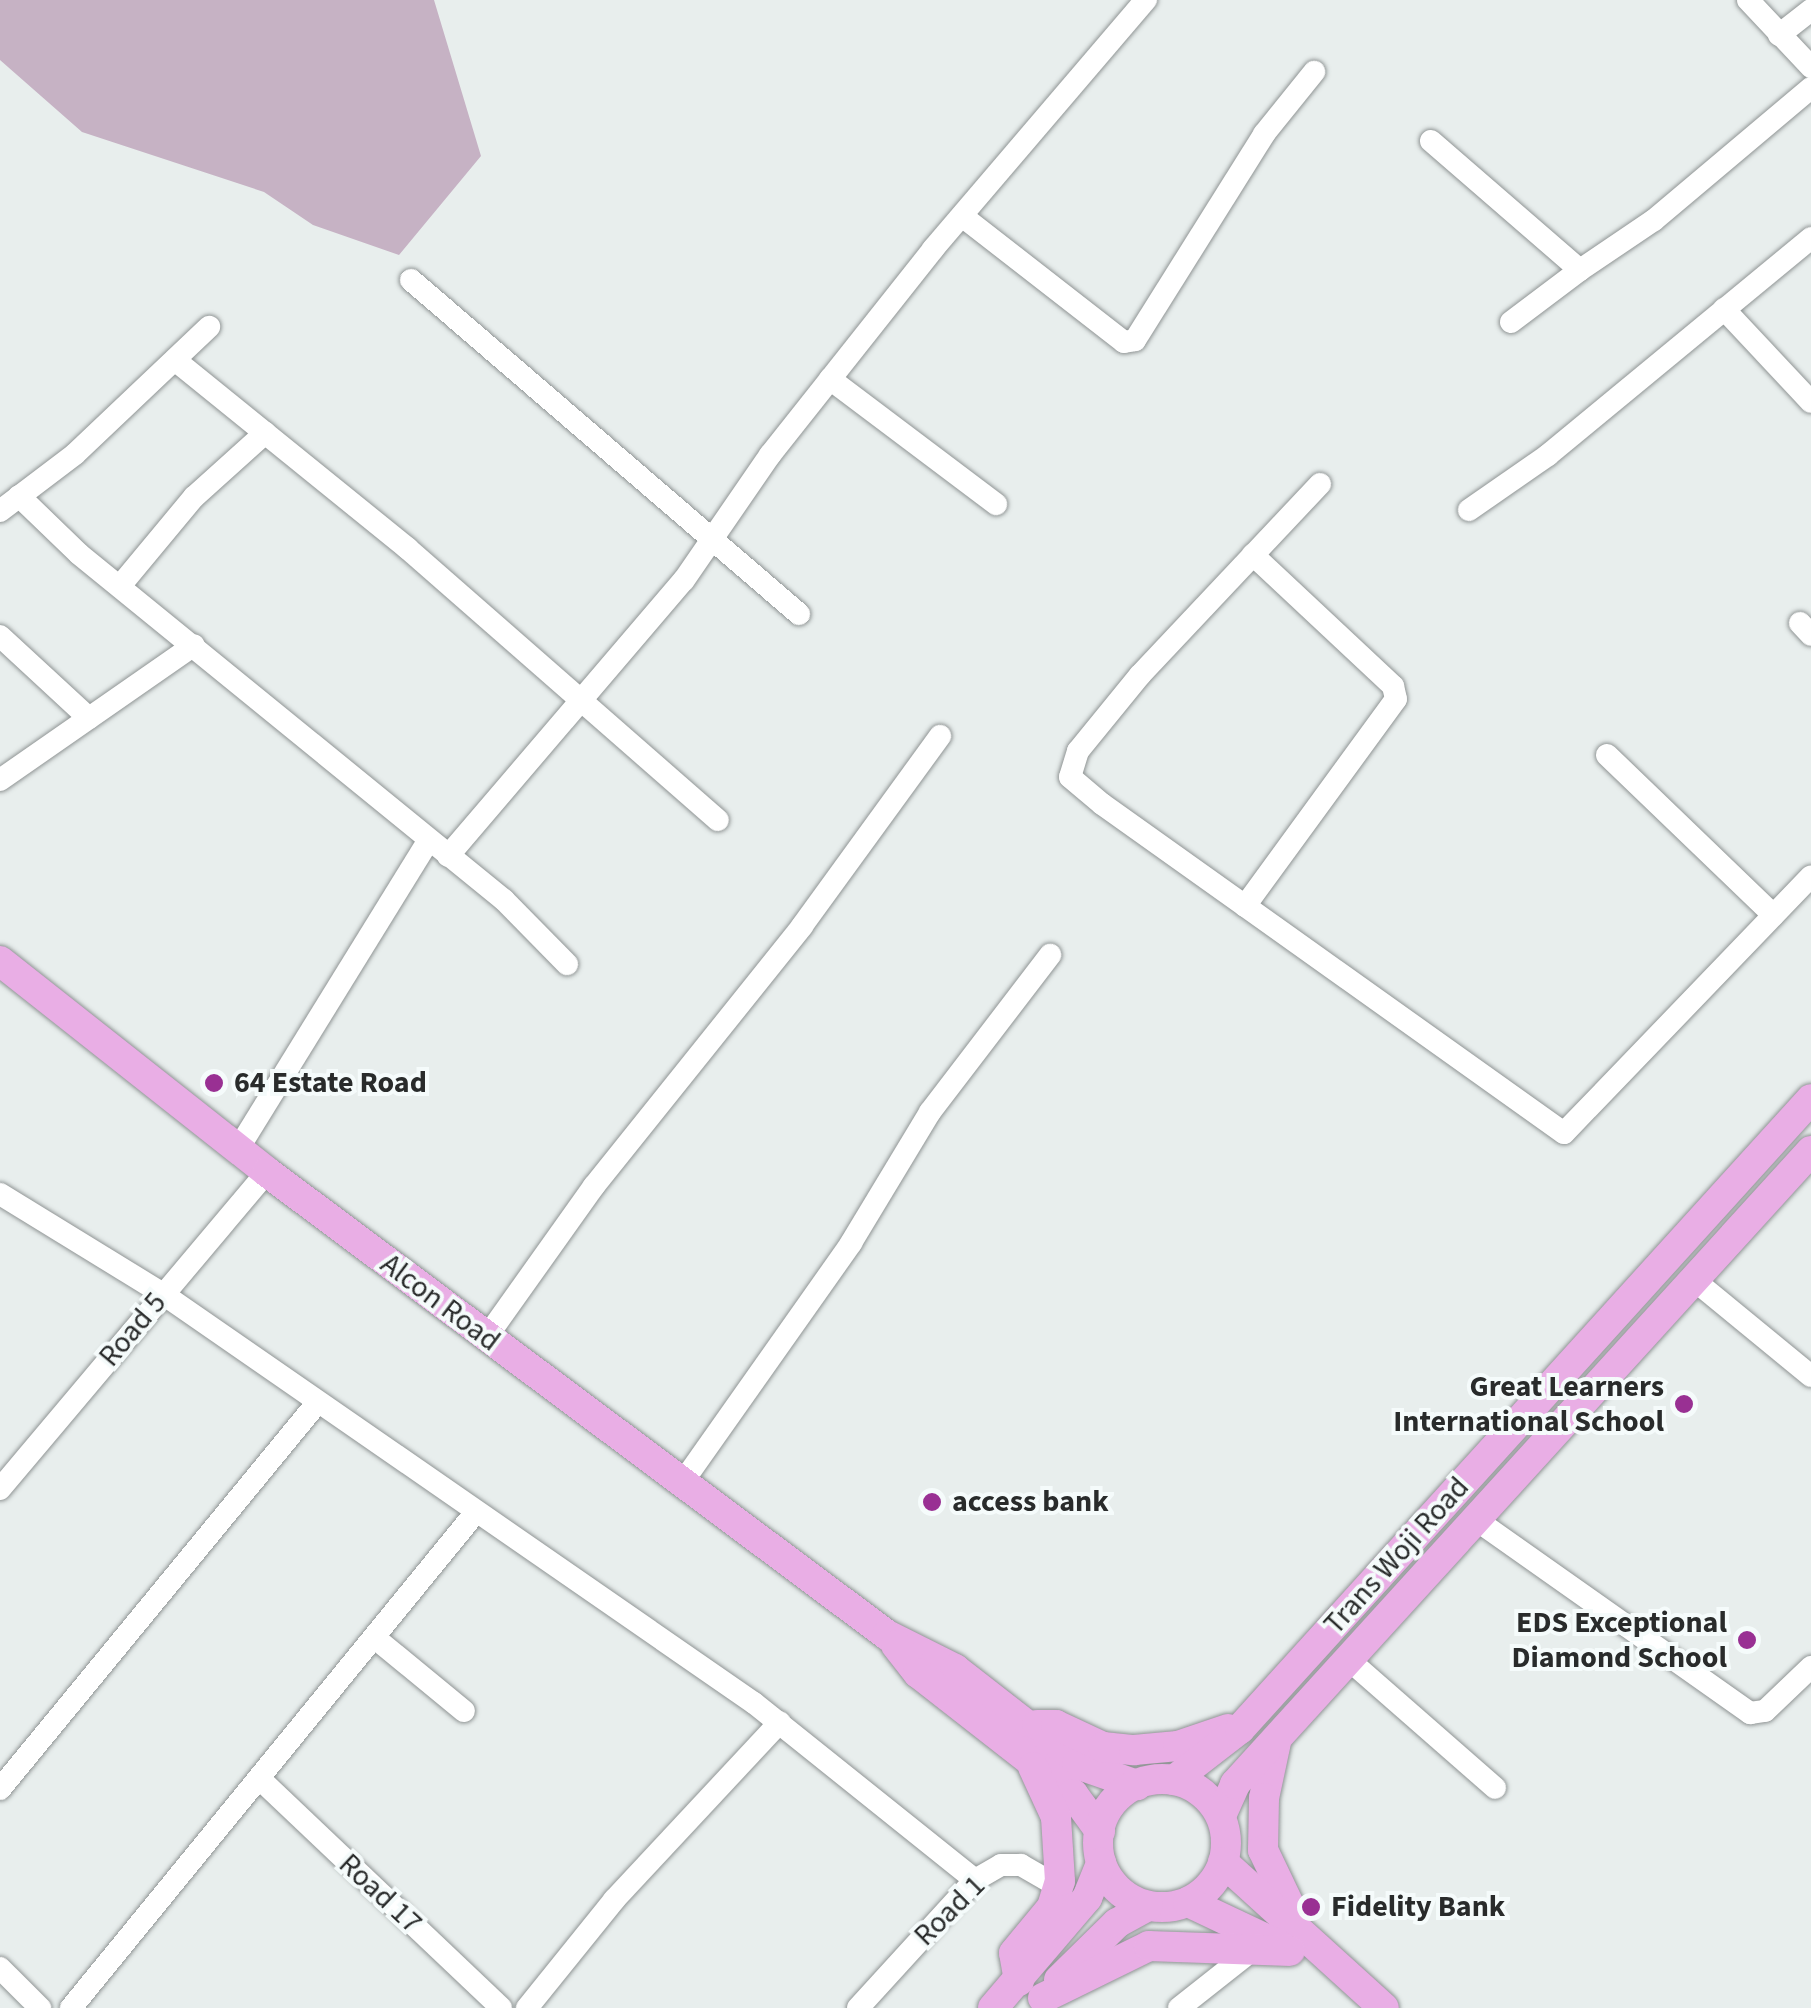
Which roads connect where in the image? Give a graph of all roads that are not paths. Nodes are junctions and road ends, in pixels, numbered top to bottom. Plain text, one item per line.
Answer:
1 (1146, 0) edge
2 (1748, 0) edge
3 (1811, 10) edge
4 (1780, 35) junction
5 (1811, 68) edge
6 (1314, 72) dead end
7 (1811, 88) edge
8 (1431, 141) dead end
9 (962, 216) junction
10 (1811, 238) edge
11 (1580, 270) junction
12 (412, 280) dead end
13 (1724, 309) junction
14 (1512, 322) dead end
15 (209, 327) dead end
16 (175, 360) junction
17 (830, 379) junction
18 (1811, 402) edge
19 (265, 433) junction
20 (1320, 484) dead end
21 (9, 503) edge
22 (996, 504) dead end
23 (1468, 510) dead end
24 (714, 537) junction
25 (1252, 555) junction
26 (120, 586) junction
27 (799, 614) dead end
28 (0, 636) edge
29 (194, 645) junction
30 (578, 698) junction
31 (88, 718) junction
32 (940, 736) dead end
33 (1607, 755) dead end
34 (0, 780) edge
35 (718, 820) dead end
36 (428, 841) junction
37 (448, 856) junction
38 (1811, 876) edge
39 (1245, 906) junction
40 (1773, 916) junction
41 (1050, 955) dead end
42 (0, 961) edge
43 (567, 964) dead end
44 (1811, 1099) edge
45 (238, 1149) junction
46 (1811, 1150) edge
47 (267, 1172) junction
48 (0, 1194) edge
49 (1694, 1280) junction
50 (163, 1294) junction
51 (486, 1338) junction
52 (1811, 1376) edge
53 (317, 1402) junction
54 (2, 1482) edge
55 (682, 1484) junction
56 (476, 1512) junction
57 (1475, 1520) junction
58 (887, 1635) junction
59 (376, 1638) junction
60 (1350, 1660) junction
61 (1811, 1667) edge
62 (464, 1711) dead end
63 (780, 1722) junction
64 (1027, 1724) junction
65 (1244, 1724) junction
66 (1276, 1739) junction
67 (1030, 1760) junction
68 (260, 1780) junction
69 (1174, 1780) junction
70 (1137, 1785) junction
71 (1495, 1788) dead end
72 (0, 1789) edge
73 (1221, 1816) junction
74 (1100, 1830) junction
75 (1223, 1862) junction
76 (1101, 1863) junction
77 (975, 1880) junction
78 (1058, 1886) junction
79 (1188, 1902) junction
80 (1148, 1906) junction
81 (1300, 1946) junction
82 (1255, 1948) junction
83 (0, 1968) edge
84 (1032, 1995) edge
85 (1373, 2000) edge
86 (40, 2008) edge
87 (70, 2008) edge
88 (501, 2008) edge
89 (527, 2008) edge
90 (858, 2008) edge
91 (994, 2008) edge
92 (1179, 2008) edge

1 - 9 street
2 - 4 street
3 - 4 street
4 - 5 street
6 - 9 street
7 - 11 street
8 - 11 street
9 - 17 street
10 - 13 street
11 - 14 street
12 - 24 street
13 - 18 street
13 - 23 street
15 - 16 street
16 - 19 street
16 - 21 street
17 - 22 street
17 - 24 street
19 - 26 street
19 - 30 street
20 - 25 street
21 - 26 street
24 - 27 street
24 - 30 street
25 - 39 street
25 - 39 street
26 - 29 street
28 - 31 street
29 - 31 street
29 - 36 street
30 - 35 street
30 - 37 street
31 - 34 street
32 - 51 street
33 - 40 street
36 - 37 street
36 - 45 street
37 - 43 street
38 - 40 street
39 - 40 street
41 - 55 street
42 - 45 main road, Alcon Road
44 - 65 main road, Trans Woji Road
45 - 47 main road, Alcon Road
46 - 49 main road, Trans Woji Road
47 - 50 street, Road 5
47 - 51 main road, Alcon Road
48 - 50 street
49 - 52 street
49 - 57 main road, Trans Woji Road
50 - 53 street
50 - 54 street, Road 5
51 - 55 main road, Alcon Road
53 - 56 street
53 - 72 street
55 - 58 main road, Alcon Road
56 - 59 street
56 - 63 street
57 - 60 main road, Trans Woji Road
57 - 61 street
58 - 64 main road
58 - 67 main road
59 - 62 street
59 - 68 street
60 - 66 main road, Trans Woji Road
60 - 71 street
63 - 77 street
63 - 89 street
64 - 65 main road
64 - 70 main road
65 - 69 main road, Trans Woji Road
66 - 73 main road, Trans Woji Road
66 - 81 main road
67 - 74 main road
67 - 78 main road
68 - 87 street
68 - 88 street, Road 17
69 - 70 main road
69 - 73 main road
70 - 74 main road
73 - 75 main road
74 - 76 main road
75 - 79 main road
75 - 81 main road
76 - 80 main road
76 - 84 main road
77 - 78 street, Road 1
77 - 90 street, Road 1
78 - 84 main road
79 - 80 main road
79 - 81 main road
80 - 84 main road
81 - 82 main road
81 - 85 main road
82 - 84 main road
82 - 92 street
83 - 86 street
84 - 91 main road

